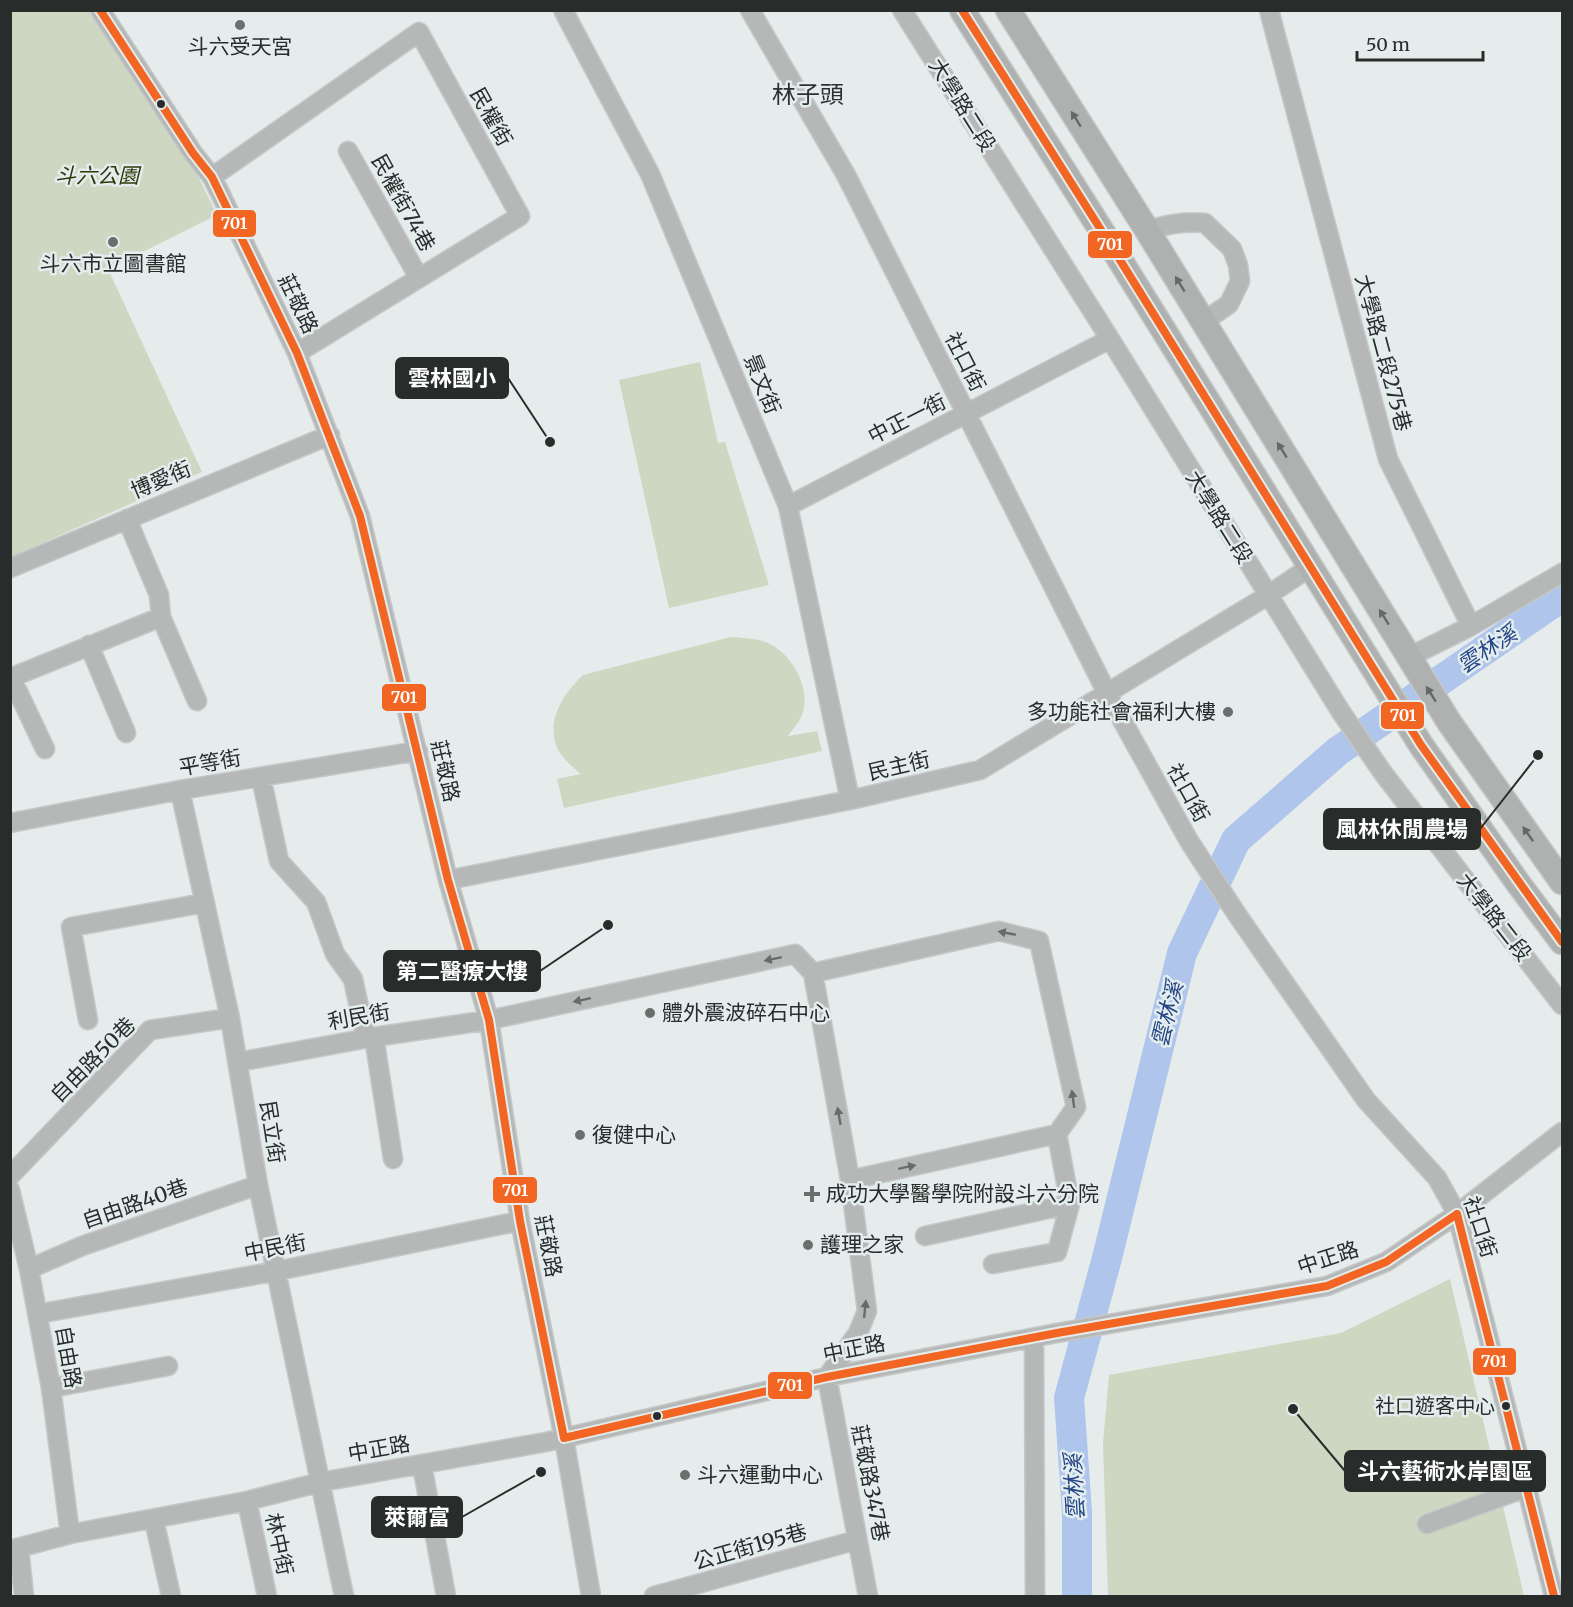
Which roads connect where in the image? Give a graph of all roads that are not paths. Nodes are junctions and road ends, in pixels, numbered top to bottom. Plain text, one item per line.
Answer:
1 (563, 10) edge
2 (750, 10) edge
3 (902, 10) edge
4 (962, 10) edge
5 (1008, 10) edge
6 (1269, 10) edge
7 (104, 12) edge
8 (348, 151) dead end
9 (212, 177) junction
10 (1147, 230) junction
11 (419, 278) junction
12 (1203, 322) junction
13 (1110, 339) junction
14 (297, 353) junction
15 (1230, 365) junction
16 (1197, 384) junction
17 (966, 414) junction
18 (330, 435) junction
19 (788, 506) junction
20 (127, 519) junction
21 (1310, 567) junction
22 (10, 568) edge
23 (1563, 573) edge
24 (1268, 596) junction
25 (161, 617) junction
26 (1471, 626) junction
27 (89, 645) junction
28 (1411, 662) junction
29 (11, 677) edge
30 (1107, 693) junction
31 (197, 701) dead end
32 (126, 733) dead end
33 (45, 749) dead end
34 (418, 751) junction
35 (261, 777) junction
36 (180, 790) junction
37 (850, 800) junction
38 (10, 823) edge
39 (448, 880) junction
40 (1563, 882) edge
41 (204, 903) junction
42 (1563, 942) edge
43 (813, 973) junction
44 (1563, 1005) edge
45 (230, 1018) junction
46 (88, 1020) dead end
47 (489, 1020) junction
48 (370, 1038) junction
49 (238, 1062) junction
50 (1563, 1132) edge
51 (1057, 1134) junction
52 (393, 1160) dead end
53 (10, 1176) edge
54 (850, 1180) junction
55 (258, 1185) junction
56 (10, 1190) edge
57 (1070, 1204) junction
58 (1457, 1214) junction
59 (520, 1221) junction
60 (925, 1236) dead end
61 (16, 1242) edge
62 (993, 1264) dead end
63 (29, 1269) junction
64 (277, 1271) junction
65 (37, 1314) junction
66 (1034, 1338) junction
67 (168, 1366) dead end
68 (827, 1377) junction
69 (51, 1388) junction
70 (564, 1438) junction
71 (422, 1464) junction
72 (321, 1482) junction
73 (1525, 1488) junction
74 (247, 1501) junction
75 (154, 1520) junction
76 (1427, 1524) dead end
77 (70, 1534) junction
78 (857, 1540) junction
79 (15, 1549) edge
80 (698, 1591) edge
81 (24, 1596) edge
82 (171, 1596) edge
83 (267, 1596) edge
84 (344, 1596) edge
85 (446, 1596) edge
86 (591, 1596) edge
87 (654, 1596) edge
88 (868, 1596) edge
89 (1035, 1596) edge
90 (1554, 1596) edge

1 - 19 street, 景文街
2 - 17 street, 社口街
3 - 13 street, 大學路二段
4 - 16 main road, 大學路二段
10 -> 5 main road
6 - 26 street, 大學路二段275巷
7 - 9 street, 莊敬路
8 - 11 street, 民權街74巷
9 - 11 street, 民權街
9 - 14 street, 莊敬路
12 -> 10 main road
10 - 12 street
11 - 14 street, 民權街
12 - 15 main road
13 - 17 street, 中正一街
13 - 24 street, 大學路二段
14 - 18 street, 莊敬路
15 - 16 main road
28 -> 15 main road
16 - 21 main road, 大學路二段
17 - 19 street, 中正一街
17 - 30 street, 社口街
18 - 20 street, 博愛街
18 - 34 street, 莊敬路
19 - 37 street, 景文街
20 - 22 street, 博愛街
20 - 25 street
21 - 24 street, 民主街
21 - 42 main road, 大學路二段
23 - 26 street
24 - 30 street, 民主街
24 - 44 street, 大學路二段
25 - 27 street
25 - 31 street
26 - 28 street
27 - 29 street
27 - 32 street
40 -> 28 main road
29 - 33 street
30 - 37 street, 民主街
30 - 58 street, 社口街
34 - 35 street, 平等街
34 - 39 street, 莊敬路
35 - 36 street, 平等街
35 - 48 street
36 - 38 street, 平等街
36 - 41 street, 民立街
37 - 39 street, 民主街
39 - 47 street, 莊敬路
41 - 45 street, 民立街
41 - 46 street
43 -> 47 street, 利民街
51 -> 43 street
54 -> 43 street
45 - 49 street, 民立街
45 - 53 street, 自由路50巷
47 - 48 street, 利民街
47 - 59 street, 莊敬路
48 - 49 street, 利民街
48 - 52 street
49 - 55 street, 民立街
50 - 58 street, 中正路
54 -> 51 street
51 - 57 street
68 -> 54 street
55 - 63 street, 自由路40巷
55 - 64 street, 民立街
56 - 61 street, 自由路
57 - 60 street
57 - 62 street
58 - 66 street, 中正路
58 - 73 street, 社口街
59 - 64 street, 中民街
59 - 70 street, 莊敬路
61 - 63 street, 自由路
63 - 65 street, 自由路
64 - 65 street, 中民街
64 - 72 street, 民立街
65 - 69 street, 自由路
66 - 68 street, 中正路
66 - 89 street
67 - 69 street
68 - 70 street, 中正路
68 - 78 street, 莊敬路347巷
69 - 77 street, 自由路
70 - 71 street, 中正路
70 - 86 street, 莊敬路
71 - 72 street, 中正路
71 - 85 street
72 - 74 street, 中正路
72 - 84 street, 民立街
73 - 76 street
73 - 90 street, 社口街
74 - 75 street, 中正路
74 - 83 street, 林中街
75 - 77 street, 中正路
75 - 82 street
77 - 79 street, 中正路
78 - 80 street, 公正街195巷
78 - 88 street, 莊敬路347巷
79 - 81 street
80 - 87 street, 公正街195巷

